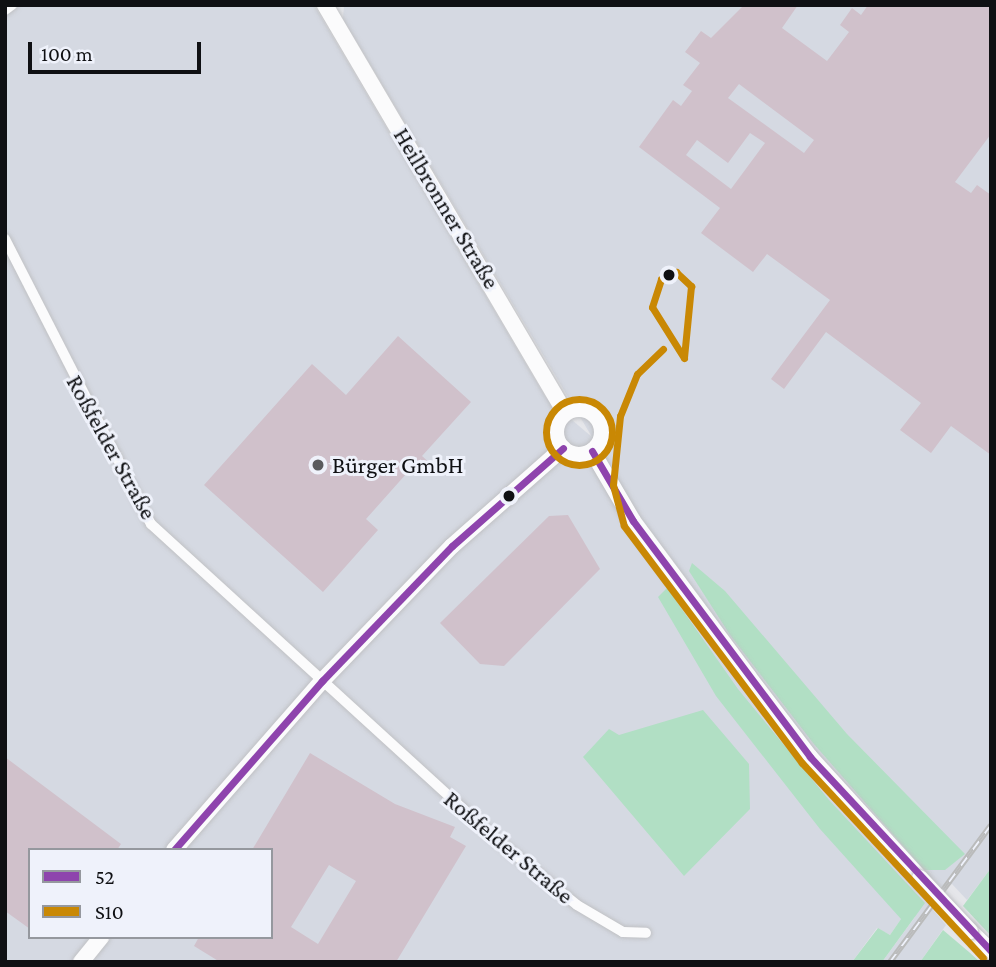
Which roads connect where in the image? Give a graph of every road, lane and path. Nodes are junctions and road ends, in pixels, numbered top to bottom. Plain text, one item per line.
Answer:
1 (12, 5) edge
2 (326, 5) edge
3 (5, 10) edge
4 (5, 239) edge
5 (565, 412) junction
6 (563, 448) junction
7 (592, 451) junction
8 (322, 681) junction
9 (176, 848) edge
10 (646, 933) dead end
11 (99, 939) edge
12 (991, 951) edge
13 (81, 962) edge

1 - 3 street
2 - 5 main road, Heilbronner Straße
4 - 8 street, Roßfelder Straße
5 - 6 main road
5 - 7 main road
6 - 7 main road
6 - 8 main road
7 - 12 main road, bridge
8 - 9 main road
8 - 10 street, Roßfelder Straße
11 - 13 main road

